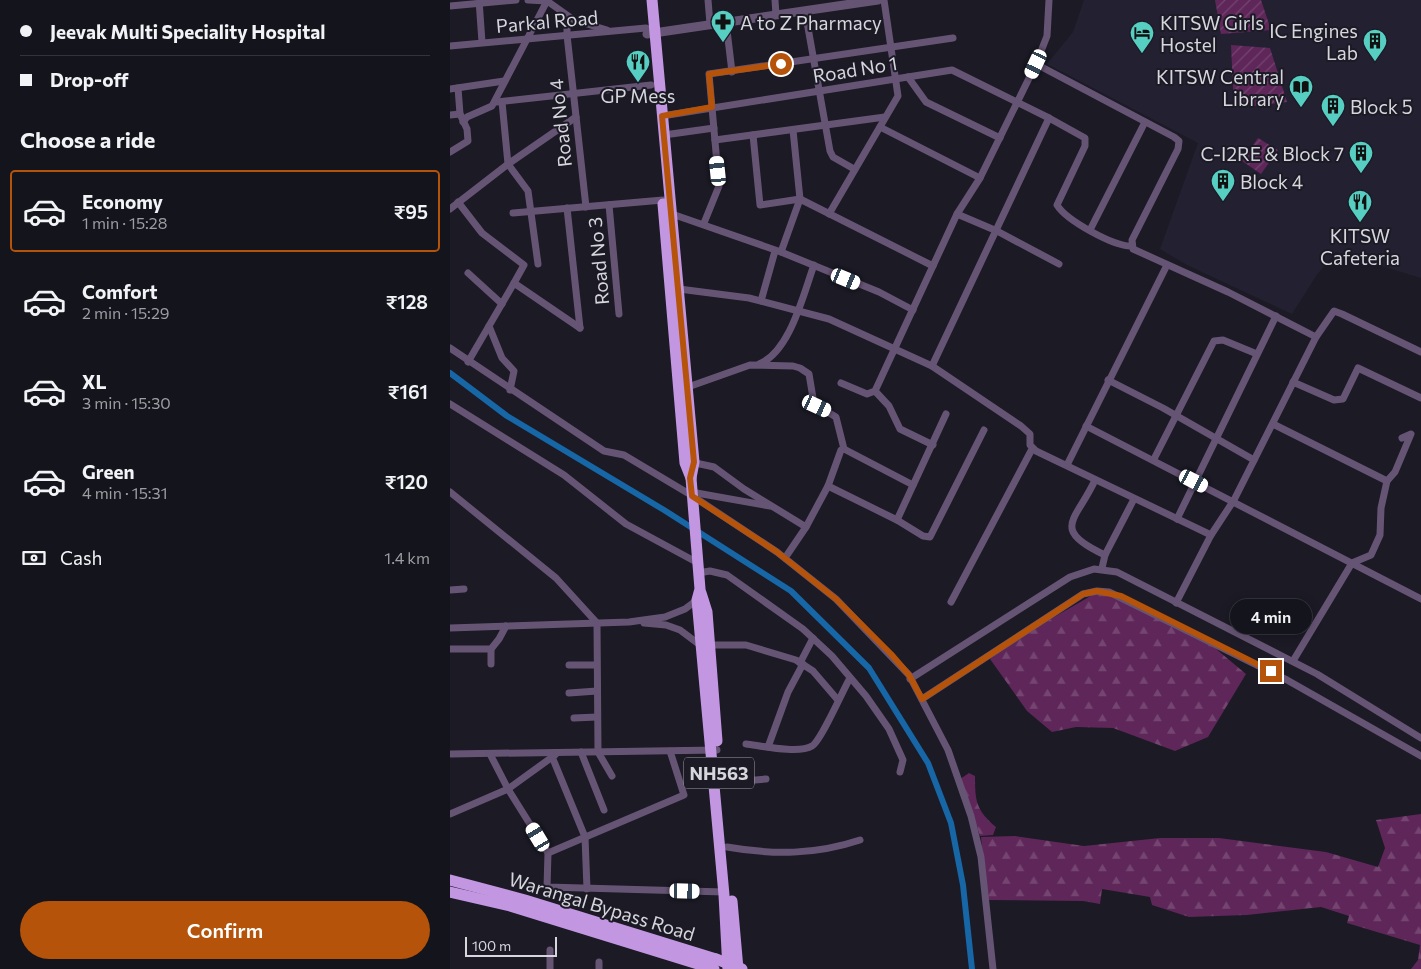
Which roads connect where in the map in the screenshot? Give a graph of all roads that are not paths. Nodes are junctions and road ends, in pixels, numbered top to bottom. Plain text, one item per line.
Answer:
1 (516, 0) edge
2 (528, 0) edge
3 (644, 0) edge
4 (652, 0) edge
5 (708, 0) edge
6 (775, 0) edge
7 (878, 0) edge
8 (884, 0) edge
9 (1049, 0) edge
10 (547, 1) junction
11 (479, 2) edge
12 (450, 6) edge
13 (805, 11) junction
14 (776, 15) junction
15 (567, 16) junction
16 (726, 22) junction
17 (710, 24) junction
18 (611, 32) junction
19 (649, 32) junction
20 (567, 35) junction
21 (527, 38) junction
22 (954, 38) dead end
23 (482, 42) junction
24 (450, 46) edge
25 (891, 47) junction
26 (813, 59) junction
27 (1036, 64) junction
28 (732, 72) junction
29 (908, 77) junction
30 (896, 79) junction
31 (504, 81) junction
32 (651, 85) junction
33 (454, 89) edge
34 (819, 91) junction
35 (574, 93) junction
36 (498, 102) junction
37 (1017, 102) junction
38 (712, 107) junction
39 (460, 114) junction
40 (450, 115) edge
41 (662, 116) junction
42 (576, 117) junction
43 (885, 118) junction
44 (1049, 118) junction
45 (464, 122) junction
46 (1145, 122) junction
47 (825, 126) junction
48 (880, 127) junction
49 (714, 128) junction
50 (793, 130) junction
51 (664, 135) junction
52 (753, 135) junction
53 (1000, 138) junction
54 (715, 140) junction
55 (450, 152) edge
56 (508, 164) junction
57 (854, 169) junction
58 (980, 178) junction
59 (800, 199) junction
60 (663, 200) junction
61 (458, 202) junction
62 (609, 205) junction
63 (586, 207) junction
64 (567, 208) junction
65 (450, 209) edge
66 (529, 211) junction
67 (513, 213) dead end
68 (672, 214) junction
69 (829, 214) junction
70 (957, 214) junction
71 (704, 223) junction
72 (1090, 230) junction
73 (997, 231) junction
74 (1132, 246) junction
75 (778, 252) junction
76 (538, 264) dead end
77 (1059, 264) dead end
78 (814, 265) junction
79 (1167, 265) junction
80 (933, 266) junction
81 (468, 273) dead end
82 (514, 283) junction
83 (679, 289) junction
84 (761, 301) junction
85 (502, 304) junction
86 (913, 310) junction
87 (797, 312) junction
88 (619, 314) dead end
89 (1276, 316) junction
90 (489, 326) junction
91 (1316, 336) junction
92 (450, 348) edge
93 (893, 348) junction
94 (1421, 352) edge
95 (1256, 354) junction
96 (468, 362) junction
97 (756, 365) junction
98 (932, 366) junction
99 (1108, 380) junction
100 (1293, 382) junction
101 (841, 383) dead end
102 (688, 387) junction
103 (510, 390) junction
104 (875, 391) junction
105 (1421, 398) edge
106 (450, 404) edge
107 (946, 414) dead end
108 (1176, 415) junction
109 (1273, 424) junction
110 (1086, 426) junction
111 (984, 430) dead end
112 (1215, 438) junction
113 (1402, 438) dead end
114 (932, 446) junction
115 (844, 449) junction
116 (1032, 449) junction
117 (1154, 460) junction
118 (1254, 460) junction
119 (690, 462) junction
120 (1067, 466) junction
121 (1094, 480) junction
122 (1194, 481) junction
123 (1387, 482) junction
124 (912, 485) junction
125 (828, 486) junction
126 (450, 492) edge
127 (691, 496) junction
128 (1134, 499) junction
129 (1234, 500) junction
130 (773, 506) junction
131 (1177, 519) junction
132 (897, 520) junction
133 (806, 527) junction
134 (1211, 535) junction
135 (1105, 555) junction
136 (785, 558) junction
137 (698, 563) junction
138 (1352, 563) junction
139 (1102, 568) junction
140 (464, 589) dead end
141 (450, 590) edge
142 (698, 595) junction
143 (1421, 599) edge
144 (951, 602) dead end
145 (1176, 602) junction
146 (629, 622) junction
147 (597, 623) junction
148 (506, 626) junction
149 (450, 628) edge
150 (813, 638) junction
151 (705, 645) junction
152 (450, 649) edge
153 (491, 649) junction
154 (1293, 661) junction
155 (801, 663) junction
156 (491, 664) dead end
157 (596, 664) junction
158 (570, 665) dead end
159 (850, 678) junction
160 (910, 679) junction
161 (597, 691) junction
162 (569, 692) dead end
163 (837, 699) junction
164 (922, 699) junction
165 (597, 717) junction
166 (574, 718) dead end
167 (1421, 738) edge
168 (746, 744) dead end
169 (768, 747) junction
170 (714, 750) junction
171 (670, 751) junction
172 (581, 752) junction
173 (598, 752) junction
174 (450, 754) edge
175 (490, 754) junction
176 (554, 756) junction
177 (1421, 756) edge
178 (900, 772) dead end
179 (612, 776) dead end
180 (766, 779) dead end
181 (720, 783) junction
182 (508, 788) junction
183 (604, 810) dead end
184 (450, 814) edge
185 (585, 837) junction
186 (860, 840) dead end
187 (727, 847) junction
188 (548, 853) junction
189 (450, 880) edge
190 (587, 888) junction
191 (450, 892) edge
192 (724, 892) junction
193 (550, 950) dead end
194 (714, 966) edge
195 (550, 969) edge
196 (728, 969) edge
197 (738, 969) edge
198 (742, 969) edge
199 (993, 969) edge

1 - 11 street
2 - 10 street
3 - 19 highway, NH563
4 - 19 highway, NH563
5 - 17 street
6 - 14 street
7 - 13 street, Parkal Road
8 - 25 street
9 - 27 street
10 - 15 street
10 - 21 street
11 - 12 street
11 - 23 street
13 - 14 street, Parkal Road
13 - 26 street
14 - 16 street, Parkal Road
15 - 18 street
15 - 20 street, Road No 4
16 - 17 street, Parkal Road
16 - 28 street
17 - 19 street, Parkal Road
18 - 19 street, Parkal Road
18 - 20 street, Parkal Road
19 - 32 highway, NH563
19 - 41 highway, NH563
20 - 21 street, Parkal Road
20 - 35 street, Road No 4
21 - 23 street, Parkal Road
21 - 31 street
22 - 25 street
23 - 24 street, Parkal Road
25 - 26 street
25 - 30 street
26 - 28 street
26 - 34 street
27 - 37 street
27 - 46 street
28 - 38 street
29 - 30 street, Road No 1
29 - 37 street, Road No 1
29 - 53 street
30 - 34 street, Road No 1
30 - 43 street
31 - 33 street
31 - 36 street
32 - 35 street
32 - 60 highway, NH563
33 - 39 street
34 - 38 street, Road No 1
34 - 47 street
35 - 36 street
35 - 42 street, Road No 4
36 - 45 street
36 - 56 street
37 - 44 street, Road No 1
37 - 53 street
38 - 41 street, Road No 1
38 - 49 street
39 - 40 street
39 - 45 street
41 - 51 highway, NH563
42 - 56 street
42 - 63 street, Road No 4
43 - 47 street
43 - 48 street
44 - 72 street, Road No 1
44 - 73 street
45 - 55 street
46 - 72 street
46 - 74 street
47 - 50 street
47 - 57 street
48 - 57 street
48 - 58 street
49 - 51 street
49 - 54 street
50 - 52 street
50 - 59 street
51 - 68 highway, NH563
52 - 54 street
52 - 59 street
53 - 58 street
54 - 71 street
56 - 61 street
56 - 66 street
57 - 69 street
58 - 70 street
59 - 69 street
59 - 75 street
60 - 62 street
60 - 119 highway, NH563
61 - 65 street
61 - 82 street
62 - 63 street
62 - 88 street, Road No 3
63 - 64 street
64 - 66 street
64 - 82 street
66 - 67 street
66 - 76 street
68 - 71 street
68 - 83 highway, NH563
69 - 80 street
70 - 73 street
70 - 80 street
71 - 75 street
72 - 74 street
73 - 77 street
73 - 98 street
74 - 79 street
75 - 78 street
75 - 84 street
78 - 86 street
78 - 87 street
79 - 89 street
79 - 99 street
80 - 86 street
81 - 85 street
82 - 85 street
83 - 84 street
83 - 102 highway, NH563
84 - 87 street
85 - 90 street
86 - 93 street
87 - 93 street
87 - 97 street
89 - 91 street
89 - 95 street
90 - 96 street
90 - 103 street
91 - 94 street
91 - 100 street
92 - 96 street
93 - 98 street
93 - 104 street
95 - 108 street
95 - 112 street
96 - 103 street
97 - 102 street
97 - 115 street
98 - 116 street
99 - 108 street
99 - 110 street
100 - 105 street
100 - 109 street
101 - 104 street
102 - 119 highway, NH563
103 - 127 street
104 - 114 street
106 - 137 street
107 - 114 street
108 - 112 street
108 - 117 street
109 - 118 street
109 - 123 street
110 - 117 street
110 - 120 street
111 - 132 street
112 - 118 street
112 - 122 street
113 - 123 street
114 - 124 street
115 - 124 street
115 - 125 street
116 - 120 street
116 - 144 street
117 - 122 street
118 - 129 street
119 - 127 highway, NH563
119 - 130 street
120 - 121 street
121 - 128 street
121 - 135 street
122 - 129 street
122 - 131 street
123 - 138 street
124 - 132 street
125 - 132 street
125 - 133 street
126 - 147 street
127 - 130 street
127 - 136 street
127 - 137 highway, NH563
128 - 131 street
128 - 135 street
129 - 134 street
129 - 138 street
130 - 133 street
131 - 134 street
133 - 136 street
134 - 145 street
135 - 139 street
136 - 160 street
137 - 142 highway, NH563
137 - 150 street
138 - 143 street
138 - 154 street
139 - 145 street
139 - 160 street
140 - 141 street
142 - 146 street
142 - 151 highway, NH563
145 - 154 street
146 - 147 street
146 - 151 street
147 - 148 street
147 - 157 street
148 - 149 street
148 - 153 street
150 - 155 street
150 - 159 street
151 - 155 street
151 - 170 highway, NH563
152 - 153 street
153 - 156 street
154 - 167 street
155 - 163 street
155 - 169 street
157 - 158 street
157 - 161 street
159 - 163 street
159 - 178 street
160 - 164 street
161 - 162 street
161 - 165 street
163 - 169 street
164 - 177 street
164 - 199 street
165 - 166 street
165 - 173 street
168 - 169 street
170 - 171 street
170 - 181 highway, NH563
170 - 192 highway, NH563
171 - 173 street
171 - 185 street
172 - 173 street
172 - 176 street
172 - 183 street
173 - 179 street
174 - 175 street
175 - 176 street
175 - 182 street
176 - 182 street
176 - 185 street
180 - 181 street
181 - 187 highway, NH563
182 - 184 street
182 - 188 street
185 - 188 street
185 - 190 street
186 - 187 street
187 - 197 highway, NH563
188 - 190 street
189 - 194 highway, Warangal Bypass Road
190 - 192 street
191 - 194 highway, Warangal Bypass Road
192 - 196 highway, NH563
193 - 195 street
194 - 198 highway, Warangal Bypass Road, bridge

